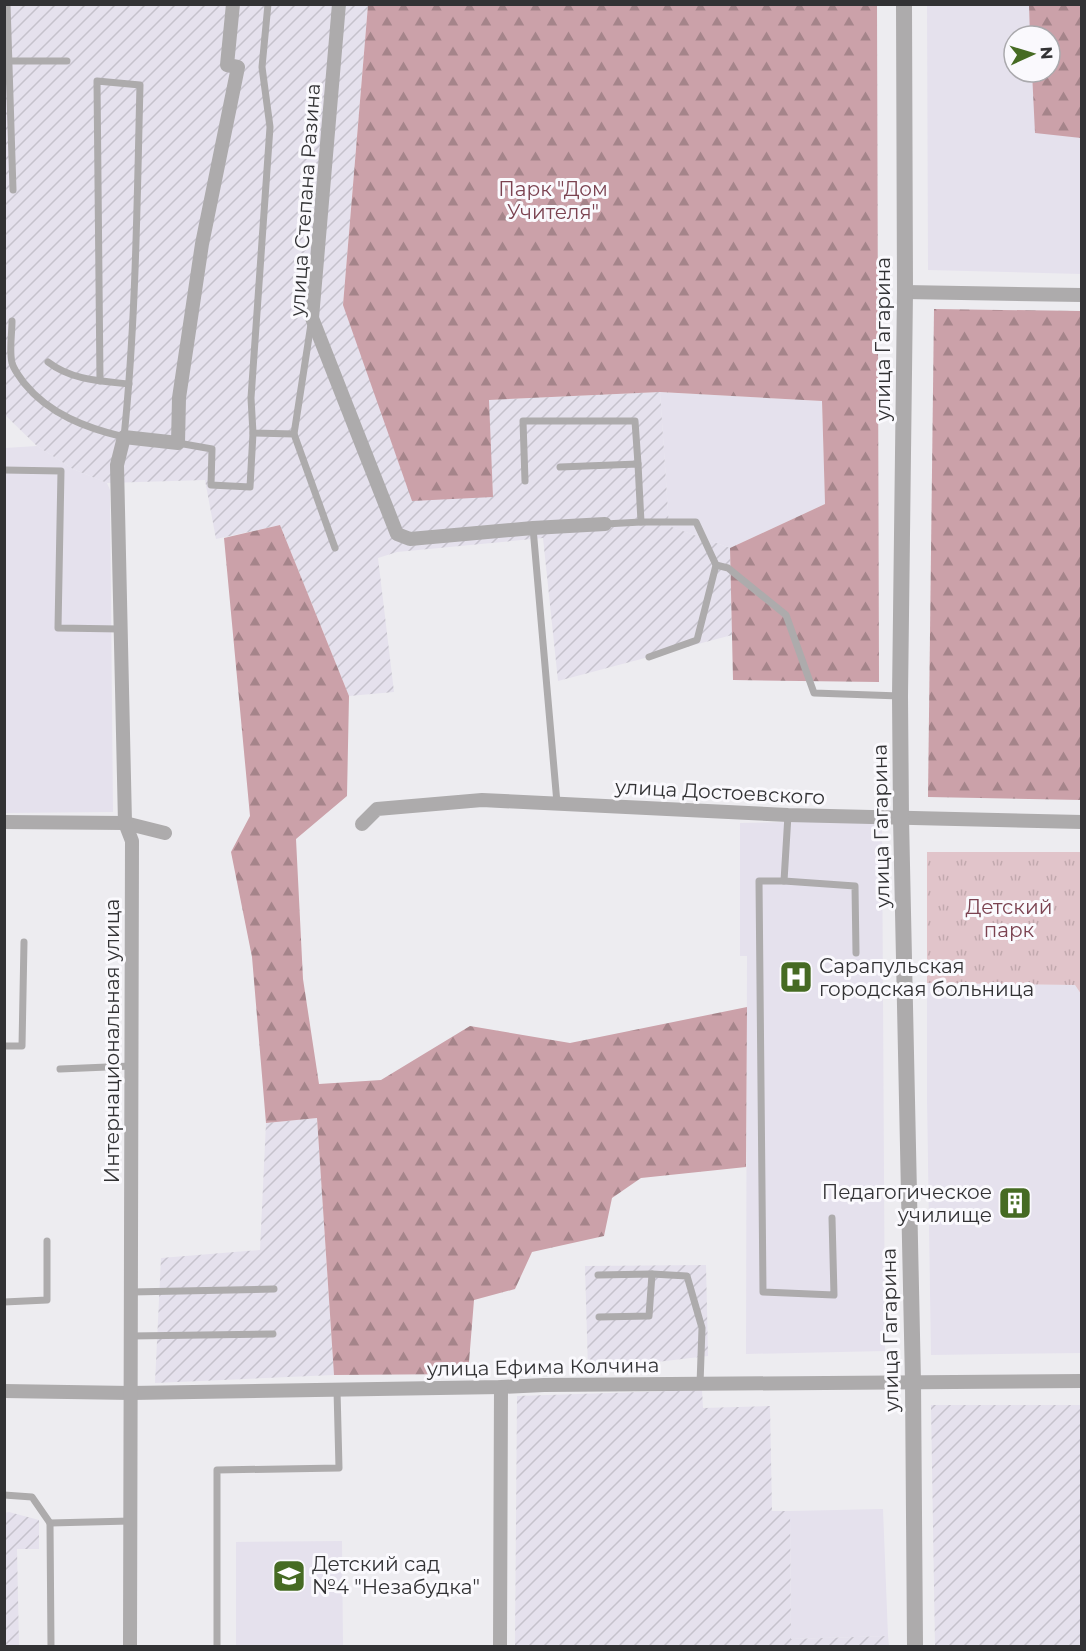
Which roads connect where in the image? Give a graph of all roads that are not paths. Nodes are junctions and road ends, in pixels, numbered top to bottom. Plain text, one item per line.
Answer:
1 (7, 4) edge
2 (234, 4) edge
3 (268, 4) edge
4 (339, 4) edge
5 (904, 4) edge
6 (9, 61) junction
7 (67, 61) dead end
8 (13, 190) dead end
9 (905, 292) junction
10 (1082, 295) edge
11 (312, 318) junction
12 (12, 321) dead end
13 (48, 362) dead end
14 (100, 381) junction
15 (129, 384) junction
16 (253, 433) junction
17 (294, 435) junction
18 (124, 438) junction
19 (178, 443) junction
20 (638, 464) junction
21 (560, 467) dead end
22 (4, 470) edge
23 (525, 481) dead end
24 (641, 522) junction
25 (605, 524) joint
26 (533, 528) junction
27 (335, 548) dead end
28 (716, 565) junction
29 (120, 629) junction
30 (649, 657) dead end
31 (900, 696) junction
32 (557, 803) junction
33 (788, 816) junction
34 (901, 818) junction
35 (4, 822) edge
36 (1082, 822) edge
37 (125, 823) junction
38 (362, 824) dead end
39 (165, 834) dead end
40 (784, 881) junction
41 (24, 942) dead end
42 (856, 953) dead end
43 (4, 1046) edge
44 (131, 1066) junction
45 (60, 1069) dead end
46 (832, 1218) dead end
47 (47, 1241) dead end
48 (652, 1274) junction
49 (598, 1275) dead end
50 (274, 1289) dead end
51 (132, 1292) junction
52 (4, 1302) edge
53 (599, 1317) dead end
54 (273, 1334) dead end
55 (131, 1336) junction
56 (1082, 1380) edge
57 (913, 1382) junction
58 (700, 1384) junction
59 (501, 1387) junction
60 (337, 1390) junction
61 (4, 1391) edge
62 (131, 1393) junction
63 (4, 1495) edge
64 (130, 1521) junction
65 (50, 1523) junction
66 (51, 1647) edge
67 (130, 1647) edge
68 (216, 1647) edge
69 (500, 1647) edge
70 (915, 1647) edge

1 - 6 lane
2 - 19 street
3 - 16 lane
4 - 11 street, улица Степана Разина
5 - 9 street, улица Гагарина
6 - 7 lane
6 - 8 lane
9 - 10 street
9 - 31 street, улица Гагарина
11 - 17 lane
11 - 26 street, улица Степана Разина
12 - 18 lane
13 - 14 lane
14 - 15 lane
14 - 15 lane
15 - 18 lane
16 - 17 lane
16 - 19 lane
17 - 27 lane
18 - 19 street
18 - 29 street, Интернациональная улица
20 - 21 lane
20 - 23 lane
20 - 24 lane
22 - 29 lane
24 - 25 lane
24 - 28 lane
25 - 26 street, улица Степана Разина
26 - 32 lane
28 - 30 lane
28 - 31 lane
29 - 37 street, Интернациональная улица
31 - 34 street, улица Гагарина
32 - 33 street, улица Достоевского
32 - 38 street, улица Достоевского
33 - 34 street, улица Достоевского
33 - 40 lane
34 - 36 street, улица Достоевского
34 - 57 street, улица Гагарина
35 - 37 street
37 - 39 street
37 - 44 street, Интернациональная улица
40 - 42 lane
40 - 46 lane
41 - 43 lane
44 - 45 lane
44 - 51 street, Интернациональная улица
47 - 52 lane
48 - 49 lane
48 - 53 lane
48 - 58 lane
50 - 51 lane
51 - 55 street, Интернациональная улица
54 - 55 lane
55 - 62 street, Интернациональная улица
56 - 57 street, улица Ефима Колчина
57 - 58 street, улица Ефима Колчина
57 - 70 street, улица Гагарина
58 - 59 street, улица Ефима Колчина
59 - 60 street, улица Ефима Колчина
59 - 69 street
60 - 62 street, улица Ефима Колчина
60 - 68 lane
61 - 62 street, улица Ефима Колчина
62 - 64 street, Интернациональная улица
63 - 65 lane
64 - 65 lane
64 - 67 street, Интернациональная улица
65 - 66 lane

